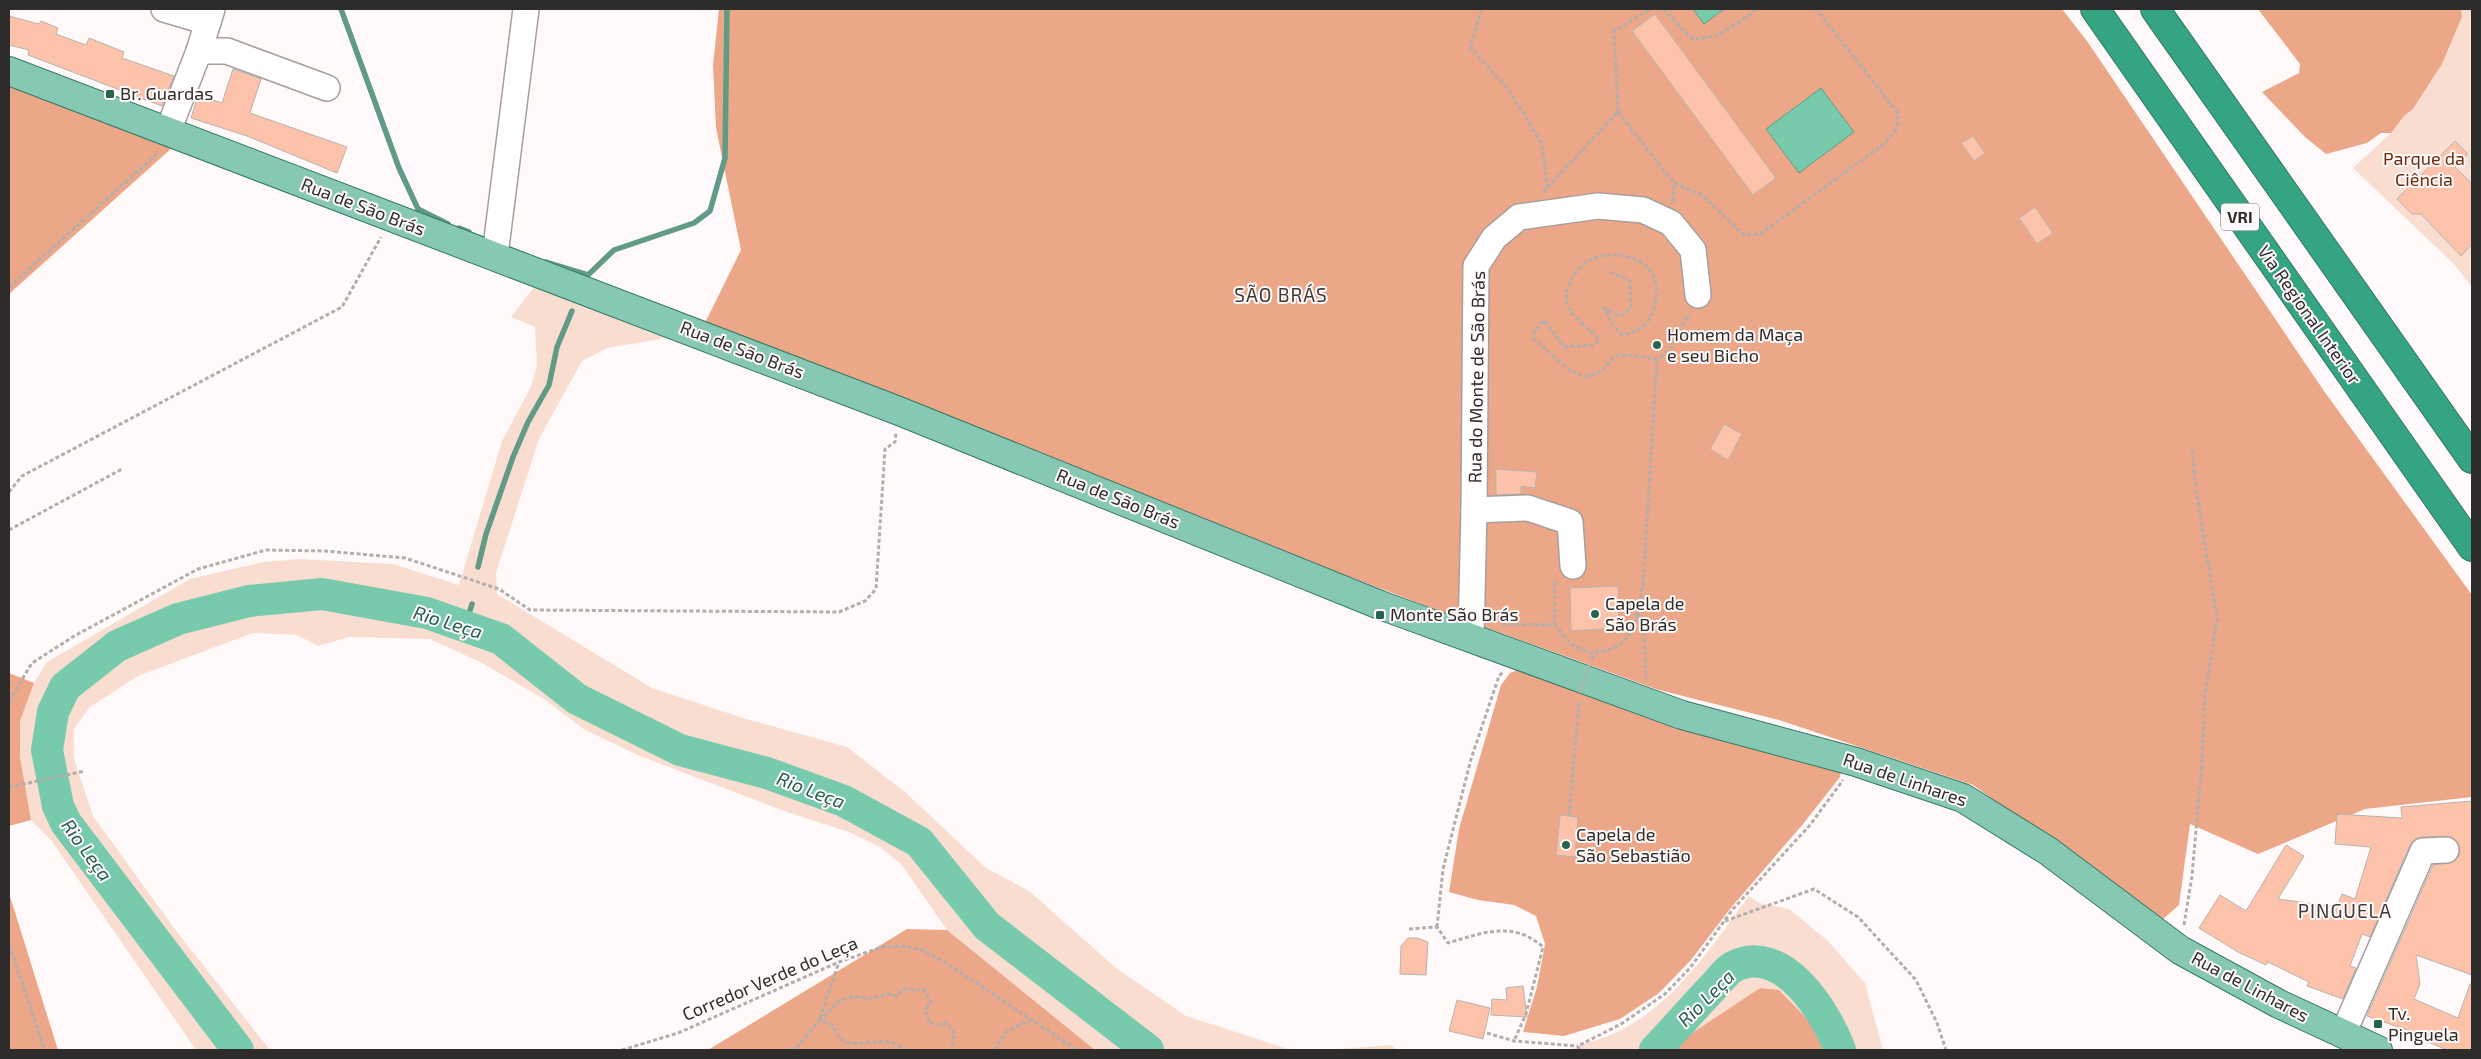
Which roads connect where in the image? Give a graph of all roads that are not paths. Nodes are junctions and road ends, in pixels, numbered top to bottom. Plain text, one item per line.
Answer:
1 (164, 9) edge
2 (526, 9) edge
3 (2095, 9) edge
4 (2154, 9) edge
5 (210, 15) edge
6 (199, 51) junction
7 (9, 71) edge
8 (326, 88) dead end
9 (168, 131) junction
10 (495, 255) junction
11 (1698, 295) road end
12 (2472, 459) edge
13 (1474, 510) junction
14 (2472, 547) edge
15 (1573, 566) road end
16 (1471, 638) junction
17 (2446, 850) dead end
18 (2343, 1034) junction
19 (2378, 1050) edge

1 - 5 street
2 - 10 street
3 - 14 highway, Via Regional Interior / VRI
4 - 12 highway
5 - 6 street
6 - 8 street
6 - 9 street
7 - 9 main road, Rua de São Brás
9 - 10 main road, Rua de São Brás
10 - 16 main road, Rua de São Brás
11 - 13 street, Rua do Monte de São Brás
13 - 15 street
13 - 16 street, Rua do Monte de São Brás
16 - 18 main road, Rua de Linhares
17 - 18 street
18 - 19 main road, Rua de Linhares

